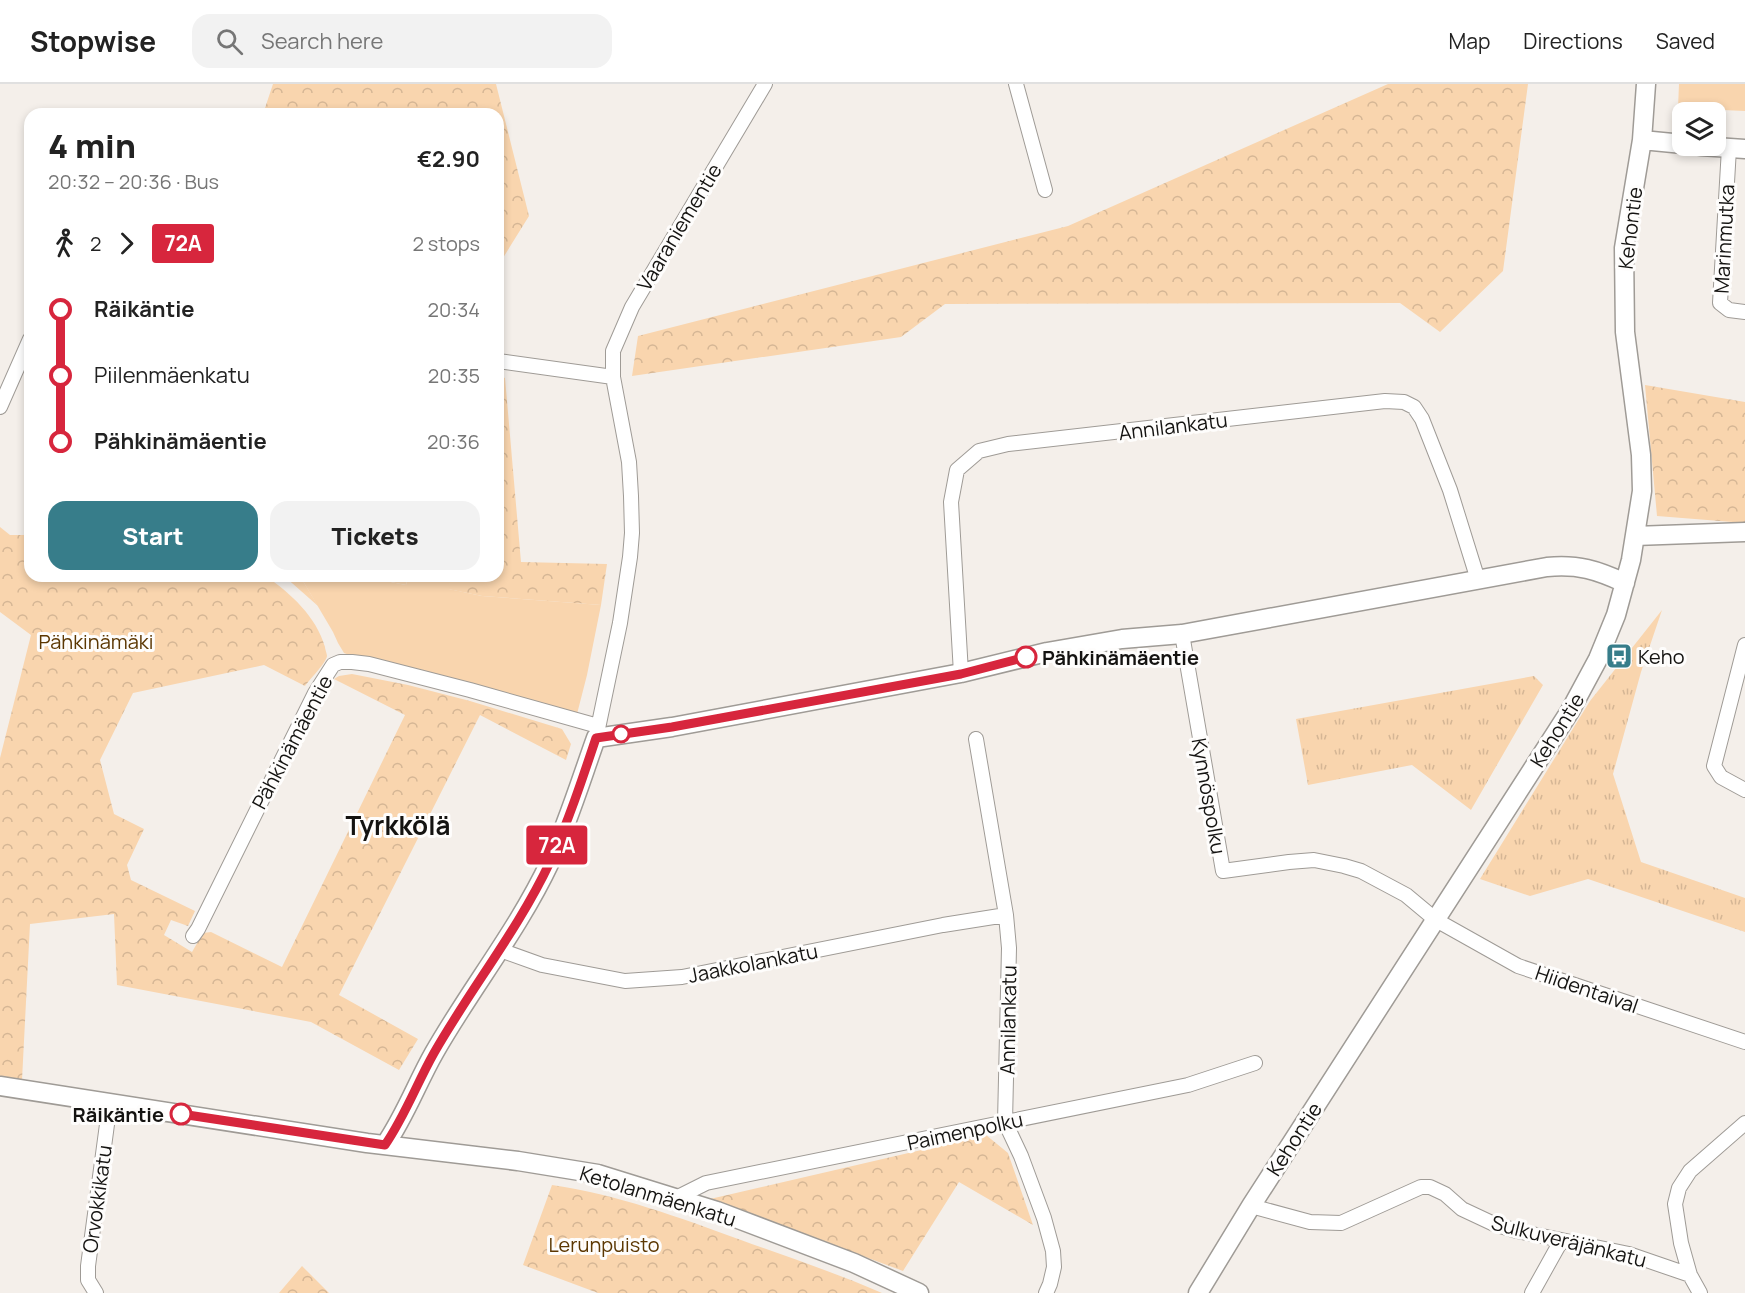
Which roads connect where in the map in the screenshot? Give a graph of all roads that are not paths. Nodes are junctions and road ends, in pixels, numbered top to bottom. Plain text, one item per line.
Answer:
1 (765, 84) edge
2 (1017, 84) edge
3 (1646, 84) edge
4 (1642, 140) junction
5 (1672, 143) edge
6 (1737, 148) edge
7 (1045, 190) dead end
8 (1745, 312) edge
9 (24, 353) edge
10 (504, 362) edge
11 (613, 377) junction
12 (0, 407) edge
13 (1745, 532) edge
14 (1635, 536) junction
15 (1478, 580) junction
16 (1625, 583) junction
17 (1182, 634) junction
18 (1745, 645) edge
19 (961, 674) junction
20 (597, 732) junction
21 (976, 739) dead end
22 (1745, 790) edge
23 (1006, 915) junction
24 (1436, 920) junction
25 (193, 936) dead end
26 (500, 951) junction
27 (1745, 1042) edge
28 (1255, 1063) dead end
29 (0, 1086) edge
30 (110, 1102) junction
31 (1005, 1122) junction
32 (1745, 1123) edge
33 (385, 1145) junction
34 (676, 1198) junction
35 (1251, 1206) junction
36 (1561, 1241) junction
37 (1690, 1275) junction
38 (96, 1293) edge
39 (919, 1293) edge
40 (1046, 1293) edge
41 (1198, 1293) edge
42 (1532, 1293) edge
43 (1700, 1293) edge

1 - 11 street, Vaaraniementie
2 - 7 street
3 - 4 street, Kehontie
4 - 5 street
4 - 14 street, Kehontie
6 - 8 street, Marinmutka
9 - 12 street
10 - 11 street
11 - 20 street, Vaaraniementie
13 - 14 street
14 - 16 street, Kehontie
15 - 16 street, Pähkinämäentie
15 - 17 street, Pähkinämäentie
15 - 19 street, Annilankatu
16 - 24 street, Kehontie
17 - 19 street, Pähkinämäentie
17 - 24 street, Kynnöspolku
18 - 22 street
19 - 20 street, Pähkinämäentie
20 - 25 street, Pähkinämäentie
20 - 26 street
21 - 23 street, Annilankatu
23 - 26 street, Jaakkolankatu
23 - 31 street, Annilankatu
24 - 27 street, Hiidentaival
24 - 35 street, Kehontie
26 - 33 street
28 - 31 street, Paimenpolku
29 - 30 street
30 - 33 street
30 - 38 street, Orvokkikatu
31 - 34 street, Paimenpolku
31 - 40 street, Annilankatu
32 - 37 street
33 - 34 street, Ketolanmäenkatu
34 - 39 street, Ketolanmäenkatu
35 - 36 street, Sulkuveräjänkatu
35 - 41 street, Kehontie
36 - 37 street, Sulkuveräjänkatu
36 - 42 street
37 - 43 street

